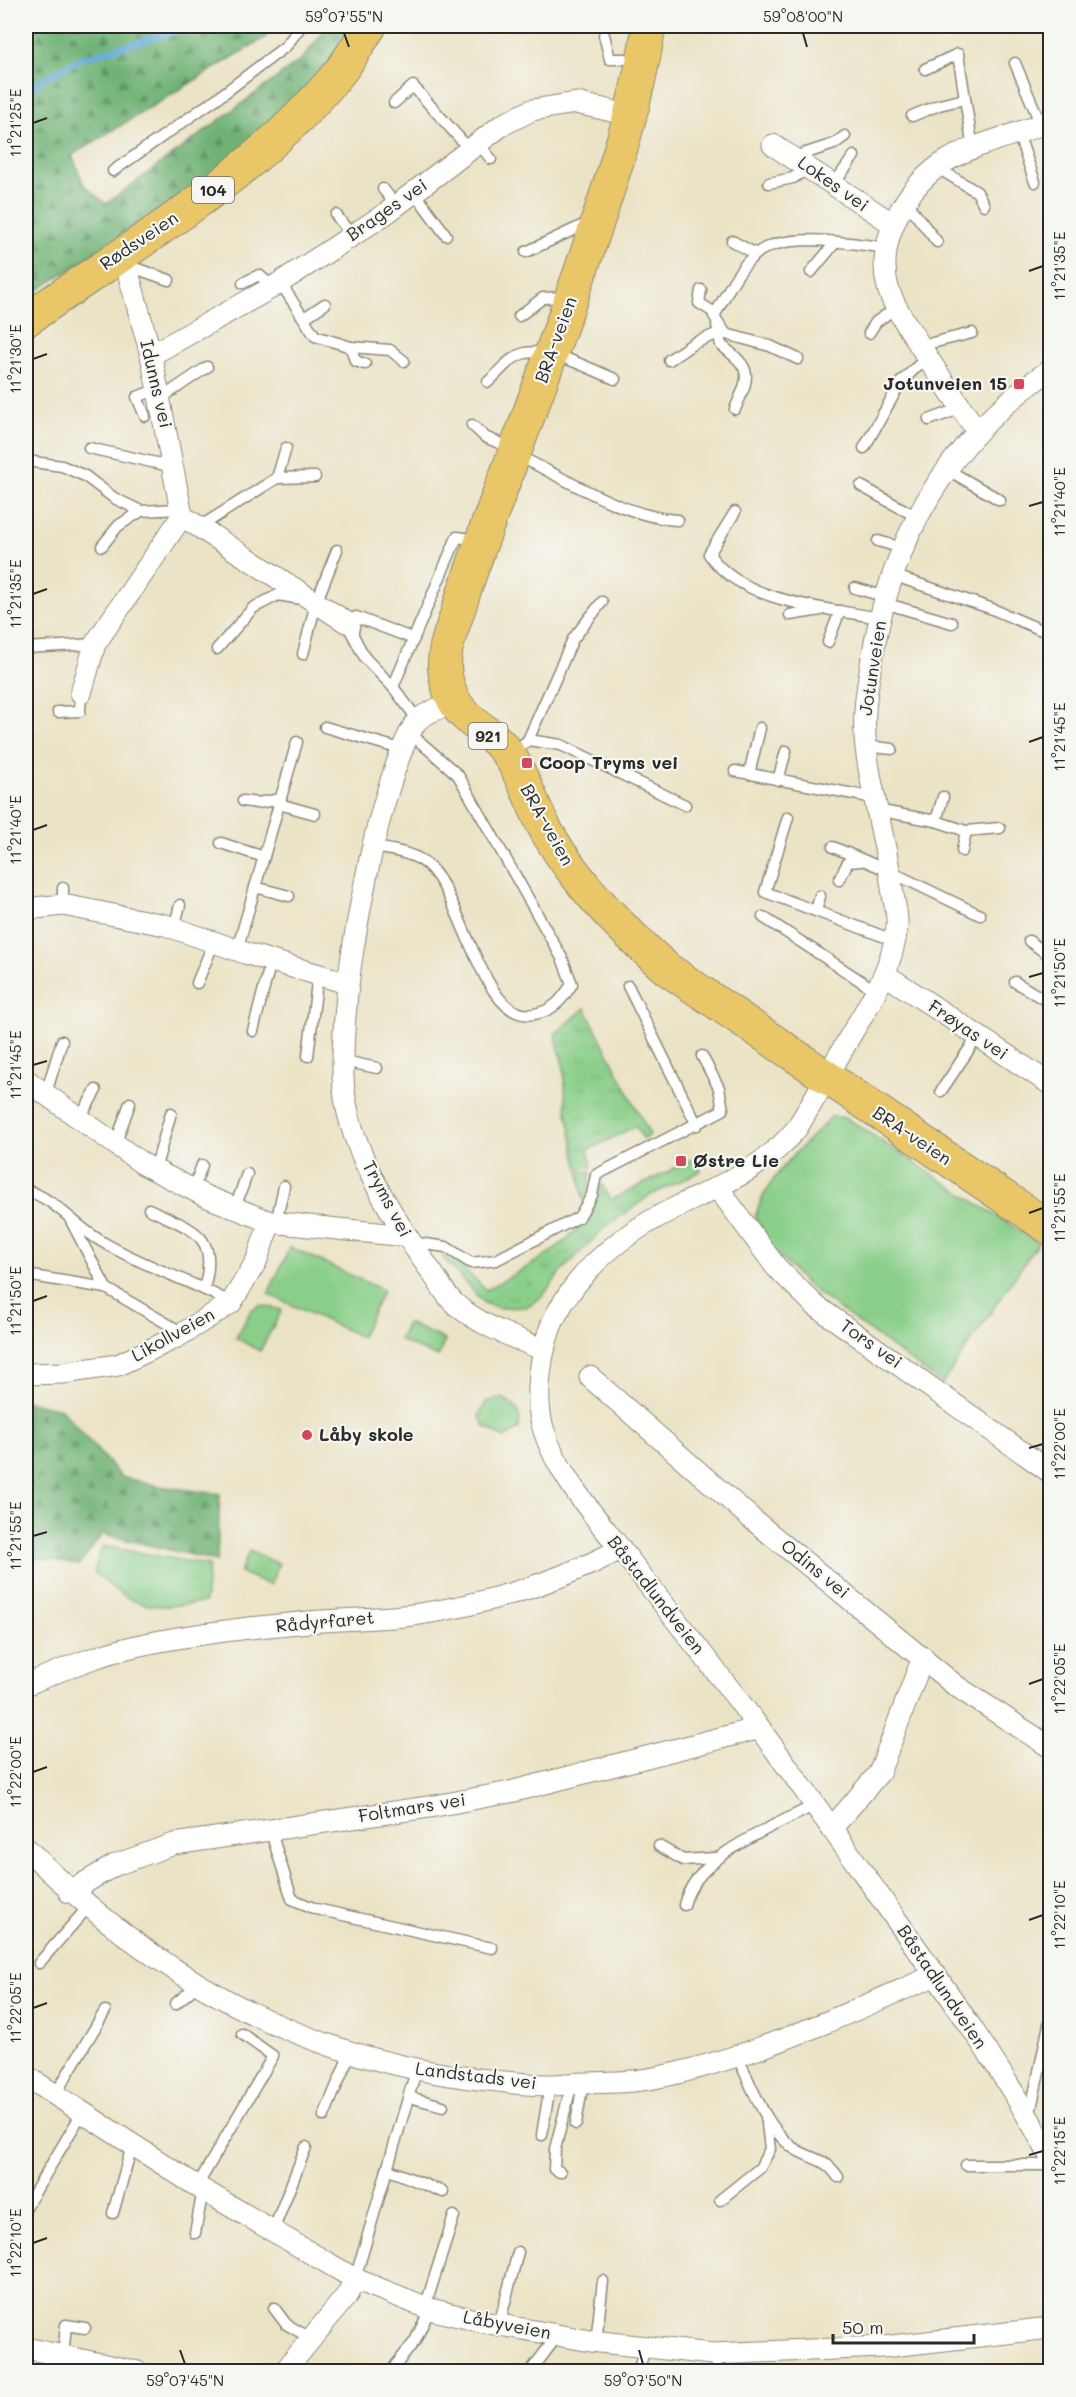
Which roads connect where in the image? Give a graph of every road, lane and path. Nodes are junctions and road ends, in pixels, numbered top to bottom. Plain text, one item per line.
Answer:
1 (302, 26) edge
2 (370, 26) edge
3 (649, 26) edge
4 (604, 35) dead end
5 (643, 59) junction
6 (1015, 63) dead end
7 (925, 69) dead end
8 (965, 99) junction
9 (394, 103) dead end
10 (630, 115) junction
11 (912, 116) dead end
12 (1046, 123) edge
13 (1018, 133) junction
14 (845, 136) dead end
15 (773, 145) dead end
16 (480, 150) junction
17 (973, 150) junction
18 (855, 156) dead end
19 (802, 162) junction
20 (938, 168) junction
21 (113, 171) dead end
22 (1035, 182) dead end
23 (769, 183) dead end
24 (834, 184) junction
25 (414, 192) junction
26 (914, 196) junction
27 (984, 205) dead end
28 (336, 215) dead end
29 (599, 219) junction
30 (893, 224) junction
31 (446, 235) dead end
32 (352, 236) junction
33 (732, 241) dead end
34 (937, 242) dead end
35 (836, 243) junction
36 (888, 248) junction
37 (526, 252) dead end
38 (756, 254) junction
39 (122, 260) junction
40 (811, 272) dead end
41 (168, 280) dead end
42 (243, 283) dead end
43 (277, 284) junction
44 (701, 290) dead end
45 (572, 296) junction
46 (325, 304) dead end
47 (897, 306) junction
48 (519, 316) dead end
49 (716, 316) junction
50 (304, 318) junction
51 (26, 320) edge
52 (719, 333) junction
53 (869, 333) dead end
54 (972, 333) dead end
55 (351, 347) junction
56 (924, 352) junction
57 (551, 354) junction
58 (151, 355) junction
59 (798, 359) dead end
60 (669, 360) dead end
61 (404, 361) dead end
62 (365, 364) dead end
63 (207, 367) dead end
64 (1050, 370) edge
65 (615, 379) dead end
66 (488, 382) dead end
67 (159, 394) junction
68 (962, 408) junction
69 (735, 410) dead end
70 (145, 416) dead end
71 (929, 420) dead end
72 (472, 424) dead end
73 (977, 431) junction
74 (89, 448) dead end
75 (286, 448) dead end
76 (864, 448) dead end
77 (515, 452) junction
78 (26, 461) edge
79 (136, 465) dead end
80 (167, 465) junction
81 (948, 470) junction
82 (315, 477) dead end
83 (277, 478) junction
84 (861, 486) dead end
85 (1000, 500) dead end
86 (141, 511) junction
87 (181, 512) junction
88 (735, 512) dead end
89 (917, 517) junction
90 (678, 520) dead end
91 (201, 526) junction
92 (482, 540) junction
93 (878, 541) dead end
94 (102, 546) dead end
95 (902, 548) junction
96 (337, 550) dead end
97 (892, 574) junction
98 (855, 588) dead end
99 (315, 602) junction
100 (602, 602) dead end
101 (884, 606) junction
102 (835, 610) junction
103 (790, 615) dead end
104 (952, 623) dead end
105 (349, 628) junction
106 (1046, 632) dead end
107 (414, 639) junction
108 (828, 642) dead end
109 (94, 644) junction
110 (26, 648) edge
111 (217, 649) dead end
112 (303, 654) dead end
113 (393, 687) junction
114 (81, 693) joint
115 (453, 702) junction
116 (58, 712) dead end
117 (325, 727) dead end
118 (760, 728) dead end
119 (411, 734) junction
120 (297, 742) dead end
121 (866, 746) junction
122 (519, 748) junction
123 (892, 749) dead end
124 (786, 751) dead end
125 (735, 771) dead end
126 (749, 774) junction
127 (778, 780) junction
128 (944, 797) dead end
129 (243, 801) dead end
130 (280, 801) junction
131 (875, 804) junction
132 (685, 805) dead end
133 (315, 814) dead end
134 (788, 817) dead end
135 (936, 821) junction
136 (1000, 828) dead end
137 (966, 831) junction
138 (221, 843) dead end
139 (373, 847) junction
140 (833, 847) dead end
141 (963, 851) dead end
142 (264, 857) junction
143 (865, 861) junction
144 (891, 872) junction
145 (838, 880) dead end
146 (255, 887) junction
147 (289, 896) dead end
148 (820, 896) dead end
149 (180, 905) dead end
150 (26, 907) edge
151 (816, 911) junction
152 (980, 915) dead end
153 (763, 917) dead end
154 (174, 928) junction
155 (893, 940) junction
156 (1029, 941) dead end
157 (214, 942) junction
158 (237, 950) junction
159 (1050, 956) edge
160 (271, 961) junction
161 (318, 974) junction
162 (1015, 982) dead end
163 (346, 983) junction
164 (881, 983) junction
165 (197, 984) dead end
166 (628, 986) dead end
167 (1050, 1003) edge
168 (253, 1031) dead end
169 (978, 1036) junction
170 (62, 1041) dead end
171 (308, 1056) dead end
172 (702, 1056) dead end
173 (344, 1061) junction
174 (377, 1068) dead end
175 (826, 1078) junction
176 (1047, 1079) edge
177 (26, 1080) edge
178 (96, 1090) dead end
179 (941, 1091) dead end
180 (46, 1093) junction
181 (130, 1103) dead end
182 (171, 1113) dead end
183 (79, 1120) junction
184 (697, 1125) junction
185 (116, 1145) junction
186 (202, 1164) dead end
187 (155, 1170) junction
188 (247, 1174) dead end
189 (284, 1186) dead end
190 (718, 1188) junction
191 (26, 1190) edge
192 (193, 1190) junction
193 (235, 1208) junction
194 (149, 1209) dead end
195 (69, 1217) junction
196 (273, 1222) junction
197 (1050, 1228) edge
198 (408, 1239) junction
199 (26, 1275) edge
200 (106, 1288) junction
201 (204, 1288) junction
202 (231, 1303) junction
203 (183, 1333) junction
204 (544, 1350) junction
205 (26, 1374) edge
206 (590, 1377) dead end
207 (1050, 1472) edge
208 (621, 1549) junction
209 (923, 1657) junction
210 (26, 1685) edge
211 (760, 1728) junction
212 (1050, 1747) edge
213 (815, 1805) junction
214 (832, 1828) junction
215 (270, 1829) junction
216 (659, 1846) dead end
217 (28, 1856) edge
218 (716, 1858) junction
219 (69, 1892) junction
220 (684, 1905) dead end
221 (88, 1907) junction
222 (492, 1948) dead end
223 (39, 1963) dead end
224 (936, 1975) junction
225 (199, 1984) junction
226 (175, 2004) dead end
227 (105, 2011) dead end
228 (1050, 2020) edge
229 (242, 2034) dead end
230 (351, 2051) junction
231 (737, 2056) junction
232 (416, 2071) junction
233 (26, 2076) edge
234 (578, 2083) junction
235 (550, 2085) junction
236 (55, 2095) junction
237 (409, 2097) junction
238 (443, 2106) dead end
239 (82, 2113) junction
240 (324, 2116) dead end
241 (766, 2116) junction
242 (1029, 2118) junction
243 (576, 2124) dead end
244 (542, 2135) dead end
245 (132, 2146) junction
246 (306, 2147) dead end
247 (1050, 2156) edge
248 (966, 2164) dead end
249 (1050, 2165) edge
250 (387, 2169) junction
251 (561, 2172) dead end
252 (838, 2177) dead end
253 (200, 2188) junction
254 (443, 2192) dead end
255 (720, 2200) dead end
256 (26, 2207) edge
257 (113, 2213) dead end
258 (454, 2216) dead end
259 (273, 2231) junction
260 (195, 2233) dead end
261 (518, 2252) dead end
262 (355, 2279) junction
263 (603, 2281) dead end
264 (274, 2308) dead end
265 (428, 2308) junction
266 (499, 2325) junction
267 (84, 2328) dead end
268 (1050, 2328) edge
269 (558, 2335) junction
270 (310, 2338) junction
271 (596, 2342) junction
272 (26, 2348) edge
273 (645, 2348) junction
274 (63, 2356) junction
275 (716, 2362) edge
276 (82, 2366) edge
277 (394, 2366) dead end
278 (124, 2370) edge
279 (284, 2372) edge
280 (530, 2372) edge
281 (638, 2372) edge

1 - 21 lane
2 - 39 main road, Rødsveien / 104
3 - 5 main road, BRA-veien / 921
4 - 5 lane
5 - 10 main road, BRA-veien / 921
6 - 12 lane
7 - 8 lane
8 - 11 lane
8 - 17 lane
9 - 16 lane
10 - 16 street, Brages vei
10 - 29 main road, BRA-veien / 921
12 - 13 street
13 - 17 street
13 - 22 lane
14 - 19 lane
15 - 19 street, Lokes vei
16 - 25 street, Brages vei
17 - 20 street
18 - 24 lane
19 - 23 lane
19 - 24 street, Lokes vei
20 - 26 street
20 - 27 lane
24 - 30 street, Lokes vei
25 - 31 lane
25 - 32 street, Brages vei
26 - 30 street
26 - 34 lane
28 - 32 lane
29 - 37 lane
29 - 45 main road, BRA-veien / 921
30 - 36 street
32 - 43 street, Brages vei
33 - 38 lane
35 - 36 lane
35 - 38 lane
35 - 40 lane
36 - 47 street
38 - 49 lane
39 - 41 lane
39 - 51 main road, Rødsveien / 104
39 - 58 street, Idunns vei
42 - 43 lane
43 - 50 lane
43 - 58 street, Brages vei
44 - 49 lane
45 - 48 lane
45 - 57 main road, BRA-veien / 921
46 - 50 lane
47 - 53 lane
47 - 56 street
49 - 52 lane
49 - 59 lane
50 - 55 lane
52 - 60 lane
52 - 69 lane
54 - 56 lane
55 - 61 lane
55 - 62 lane
56 - 68 street
56 - 76 lane
57 - 65 lane
57 - 66 lane
57 - 77 main road, BRA-veien / 921
58 - 67 street, Idunns vei
63 - 67 lane
64 - 73 street, Jotunveien
67 - 70 lane
67 - 80 street, Idunns vei
68 - 71 lane
68 - 73 street
72 - 77 lane
73 - 81 street, Jotunveien
74 - 80 lane
75 - 83 lane
77 - 90 lane
77 - 92 main road, BRA-veien / 921
78 - 86 lane
79 - 80 lane
80 - 87 street, Idunns vei
81 - 85 lane
81 - 89 street, Jotunveien
82 - 83 lane
83 - 91 lane
84 - 89 lane
86 - 87 lane
86 - 94 lane
87 - 91 street
87 - 109 street
88 - 102 lane
89 - 95 street, Jotunveien
91 - 99 street
92 - 107 lane
92 - 115 main road, BRA-veien / 921
93 - 95 lane
95 - 97 street, Jotunveien
96 - 99 lane
97 - 101 street, Jotunveien
97 - 106 lane
98 - 101 lane
99 - 105 street
99 - 111 lane
99 - 112 lane
100 - 122 lane
101 - 102 lane
101 - 104 lane
101 - 121 street, Jotunveien
102 - 103 lane
102 - 108 lane
105 - 107 lane
105 - 113 lane
107 - 113 lane
109 - 110 lane
109 - 114 street
113 - 119 lane
114 - 116 lane
115 - 119 street
115 - 122 main road, BRA-veien / 921
117 - 119 lane
118 - 126 lane
119 - 139 street, Tryms vei
119 - 139 lane
120 - 130 lane
121 - 123 lane
121 - 131 street, Jotunveien
122 - 132 lane
122 - 175 main road, BRA-veien / 921
124 - 127 lane
125 - 126 lane
126 - 127 lane
127 - 131 lane
128 - 135 lane
129 - 130 lane
130 - 133 lane
130 - 142 lane
131 - 135 lane
131 - 144 street, Jotunveien
134 - 151 lane
135 - 137 lane
136 - 137 lane
137 - 141 lane
138 - 142 lane
139 - 163 street, Tryms vei
140 - 143 lane
142 - 146 lane
143 - 144 lane
143 - 145 lane
144 - 152 lane
144 - 155 street, Jotunveien
146 - 147 lane
146 - 158 lane
148 - 151 lane
149 - 154 lane
150 - 154 street
151 - 155 lane
153 - 164 lane
154 - 157 street
155 - 164 street, Jotunveien
156 - 159 lane
157 - 158 street
157 - 165 lane
158 - 160 street
160 - 161 street
160 - 168 lane
161 - 163 street
161 - 171 lane
162 - 167 lane
163 - 173 street, Tryms vei
164 - 169 street, Frøyas vei
164 - 175 street, Jotunveien
166 - 184 lane
169 - 176 street, Frøyas vei
169 - 179 lane
170 - 180 lane
172 - 184 lane
173 - 174 lane
173 - 198 street, Tryms vei
175 - 190 street, Båstadlundveien
175 - 197 main road, BRA-veien / 921
177 - 180 street
178 - 183 lane
180 - 183 street
181 - 185 lane
182 - 187 lane
183 - 185 street
184 - 198 lane
185 - 187 street
186 - 192 lane
187 - 192 street
188 - 193 lane
189 - 196 lane
190 - 204 street, Båstadlundveien
190 - 207 street, Tors vei
191 - 195 lane
192 - 193 street
193 - 196 street
194 - 201 lane
195 - 200 lane
195 - 201 lane
196 - 198 street
196 - 202 street, Likollveien
198 - 204 street, Tryms vei
199 - 200 lane
200 - 203 lane
201 - 202 lane
202 - 203 street, Likollveien
203 - 205 street, Likollveien
204 - 208 street, Båstadlundveien
206 - 209 street, Odins vei
208 - 210 street, Rådyrfaret
208 - 211 street, Båstadlundveien
209 - 212 street, Odins vei
209 - 214 street
211 - 213 street, Båstadlundveien
211 - 215 street, Foltmars vei
213 - 214 street, Båstadlundveien
213 - 218 lane
214 - 224 street, Båstadlundveien
215 - 219 street, Foltmars vei
215 - 222 lane
216 - 218 lane
217 - 219 street, Landstads vei
218 - 220 lane
219 - 221 street, Landstads vei
221 - 223 lane
221 - 225 street, Landstads vei
224 - 231 street, Landstads vei
224 - 242 street, Båstadlundveien
225 - 226 lane
225 - 230 street, Landstads vei
227 - 236 lane
228 - 242 lane
229 - 253 lane
230 - 232 street, Landstads vei
230 - 240 lane
231 - 234 street, Landstads vei
231 - 241 lane
232 - 235 street, Landstads vei
232 - 237 lane
233 - 236 street, Låbyveien
234 - 235 street, Landstads vei
234 - 243 lane
234 - 251 lane
235 - 244 lane
236 - 239 street, Låbyveien
237 - 238 lane
237 - 250 lane
239 - 245 street, Låbyveien
239 - 256 lane
241 - 252 lane
241 - 255 lane
242 - 247 street, Båstadlundveien
245 - 253 street, Låbyveien
245 - 257 lane
246 - 259 lane
248 - 249 lane
250 - 254 lane
250 - 262 lane
253 - 259 street, Låbyveien
253 - 260 lane
258 - 265 lane
259 - 262 street, Låbyveien
261 - 266 lane
262 - 265 street, Låbyveien
262 - 270 street
263 - 271 lane
264 - 270 lane
265 - 266 street, Låbyveien
265 - 277 lane
266 - 269 street, Låbyveien
267 - 274 lane
268 - 275 street, Låbyveien
269 - 271 street, Låbyveien
269 - 280 lane
270 - 279 street
271 - 273 street, Låbyveien
272 - 274 street
273 - 275 street, Låbyveien
273 - 281 lane
274 - 276 street
276 - 278 street

